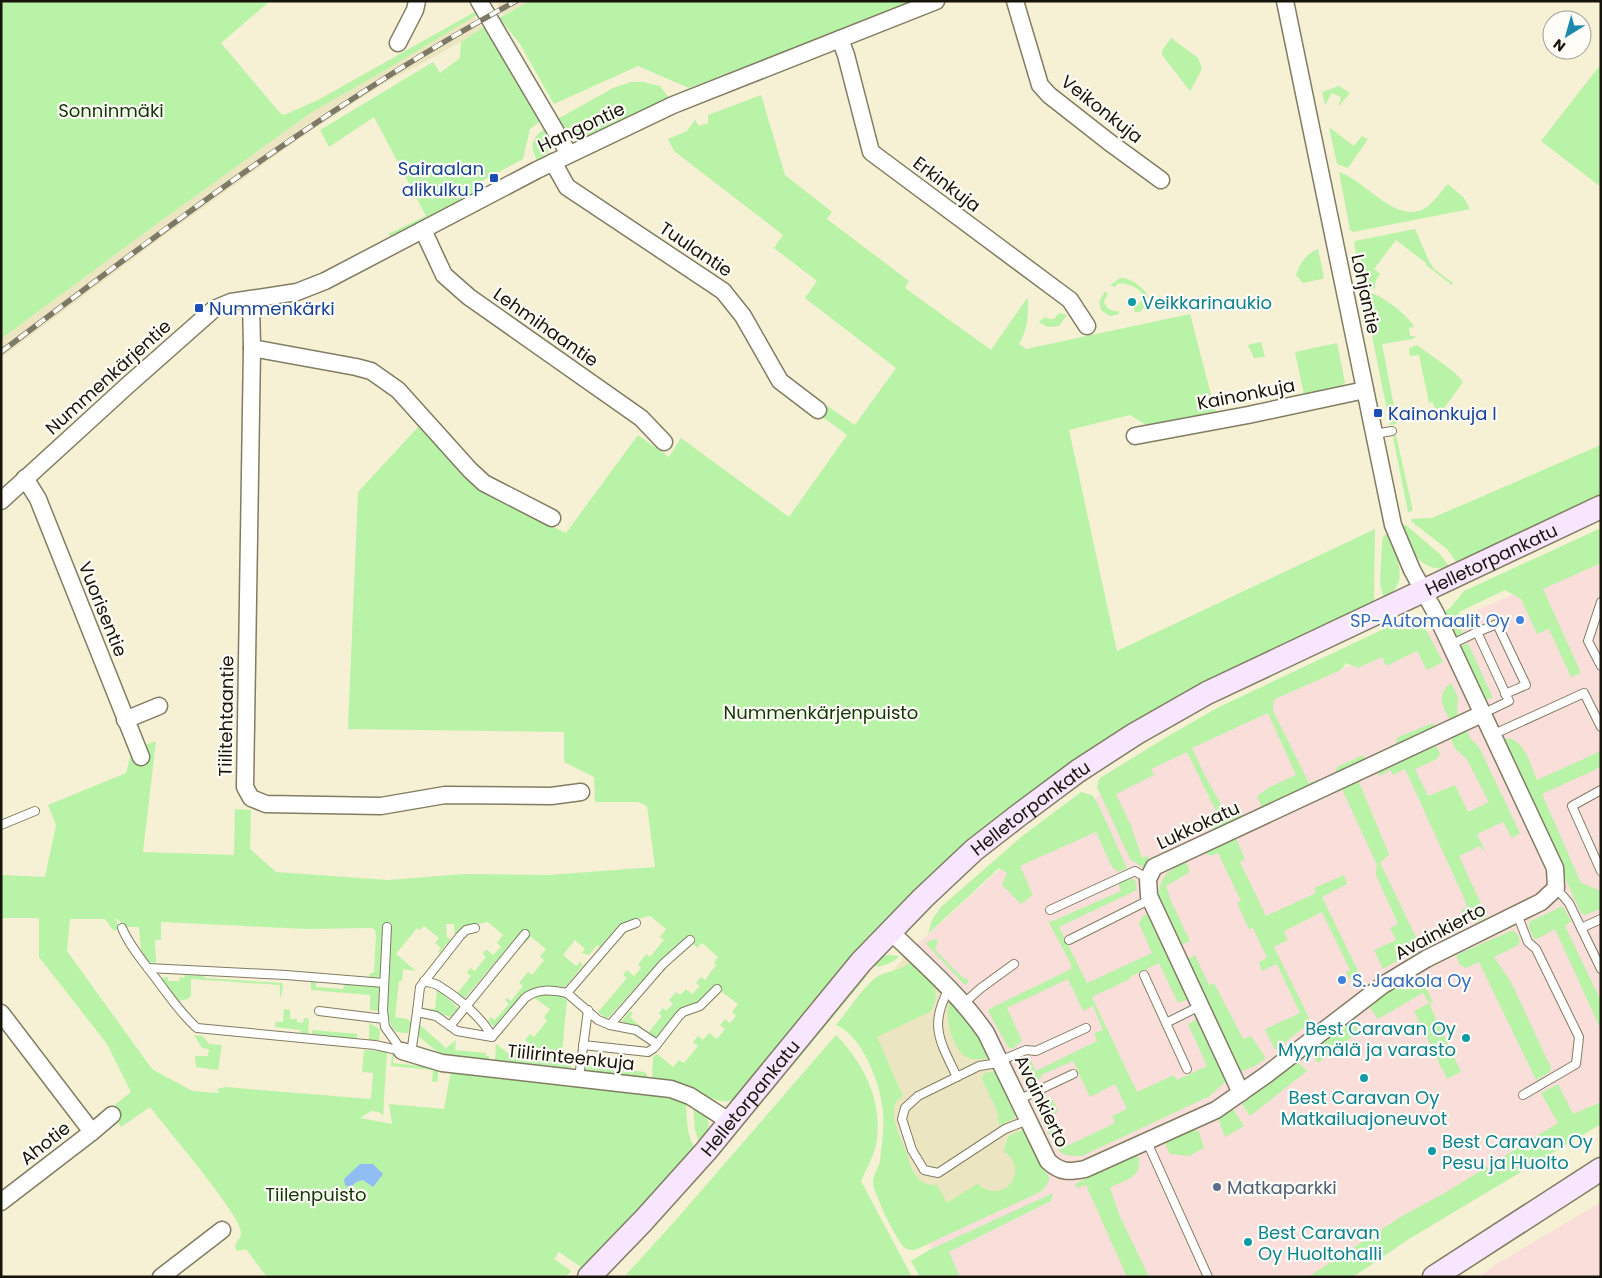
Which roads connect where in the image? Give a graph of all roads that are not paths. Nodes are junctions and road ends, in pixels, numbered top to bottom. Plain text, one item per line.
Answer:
1 (417, 1) edge
2 (480, 1) edge
3 (936, 1) edge
4 (1015, 1) edge
5 (1285, 1) edge
6 (840, 39) junction
7 (398, 43) dead end
8 (569, 154) junction
9 (553, 162) junction
10 (1161, 180) dead end
11 (423, 230) junction
12 (251, 300) junction
13 (1087, 326) dead end
14 (252, 348) junction
15 (1365, 390) junction
16 (818, 410) dead end
17 (1392, 431) dead end
18 (1374, 434) junction
19 (1135, 436) dead end
20 (664, 442) dead end
21 (25, 478) junction
22 (1, 501) edge
23 (1601, 507) edge
24 (552, 518) dead end
25 (1423, 590) junction
26 (1601, 602) edge
27 (1477, 632) junction
28 (1450, 645) junction
29 (1601, 666) edge
30 (1505, 694) junction
31 (159, 706) dead end
32 (1482, 714) junction
33 (125, 720) junction
34 (1601, 727) edge
35 (1492, 735) junction
36 (141, 757) dead end
37 (1601, 790) edge
38 (581, 792) dead end
39 (36, 811) dead end
40 (1, 825) edge
41 (1601, 872) edge
42 (1148, 879) junction
43 (1556, 888) junction
44 (1151, 899) junction
45 (1050, 910) dead end
46 (1516, 914) junction
47 (1601, 919) edge
48 (636, 923) dead end
49 (387, 927) dead end
50 (122, 928) dead end
51 (475, 928) dead end
52 (1581, 928) junction
53 (890, 931) junction
54 (525, 934) dead end
55 (690, 940) dead end
56 (1069, 940) dead end
57 (1014, 964) dead end
58 (148, 968) junction
59 (1601, 969) edge
60 (1144, 975) dead end
61 (424, 981) junction
62 (384, 983) junction
63 (950, 987) junction
64 (716, 989) dead end
65 (567, 993) junction
66 (964, 1004) junction
67 (464, 1006) junction
68 (1200, 1006) junction
69 (588, 1010) junction
70 (319, 1011) dead end
71 (417, 1012) junction
72 (1, 1013) edge
73 (384, 1019) junction
74 (1166, 1023) junction
75 (450, 1026) junction
76 (610, 1026) junction
77 (1086, 1028) dead end
78 (492, 1037) junction
79 (657, 1044) junction
80 (583, 1045) junction
81 (406, 1053) junction
82 (1000, 1060) junction
83 (1187, 1069) dead end
84 (1074, 1074) dead end
85 (957, 1077) junction
86 (579, 1078) junction
87 (1241, 1093) junction
88 (1523, 1095) dead end
89 (1018, 1100) junction
90 (112, 1114) dead end
91 (1028, 1120) junction
92 (729, 1121) junction
93 (92, 1132) junction
94 (1147, 1142) junction
95 (1601, 1169) edge
96 (1, 1202) edge
97 (222, 1230) dead end
98 (162, 1277) edge
99 (589, 1277) edge
100 (1208, 1277) edge
101 (1434, 1277) edge

1 - 7 street
2 - 8 street
3 - 6 street, Hangontie
4 - 10 street, Veikonkuja
5 - 15 street, Lohjantie
6 - 8 street, Hangontie
6 - 13 street, Erkinkuja
8 - 9 street, Hangontie
9 - 11 street, Hangontie
9 - 16 street, Tuulantie
11 - 12 street, Hangontie
11 - 20 street, Lehmihaantie
12 - 14 street, Tiilitehtaantie
12 - 21 street, Nummenkärjentie
14 - 24 street
14 - 38 street, Tiilitehtaantie
15 - 18 street, Lohjantie
15 - 19 street, Kainonkuja
17 - 18 lane
18 - 25 street, Lohjantie
21 - 22 street, Nummenkärjentie
21 - 33 street, Vuorisentie
23 - 25 street, Helletorpankatu
25 - 28 street
25 - 53 street, Helletorpankatu
26 - 29 lane
27 - 28 lane
27 - 30 lane
27 - 30 lane
28 - 32 street
30 - 32 lane
31 - 33 street
32 - 35 street
32 - 42 street, Lukkokatu
33 - 36 street, Vuorisentie
34 - 35 lane
35 - 43 street
37 - 41 lane
39 - 40 lane
42 - 44 street
42 - 45 lane
43 - 46 street, Avainkierto
43 - 52 lane
44 - 56 lane
44 - 68 street
46 - 87 street, Avainkierto
46 - 88 lane
47 - 52 lane
48 - 65 lane
49 - 62 lane
50 - 58 lane
51 - 61 lane
52 - 59 lane
53 - 63 street, Avainkierto
53 - 92 street, Helletorpankatu
54 - 67 lane
55 - 76 lane
57 - 66 lane
58 - 62 lane
58 - 81 lane
60 - 74 lane
61 - 67 lane
61 - 71 lane
62 - 73 lane
63 - 66 street, Avainkierto
63 - 85 lane
64 - 79 lane
65 - 69 lane
65 - 78 lane
66 - 82 street, Avainkierto
67 - 75 lane
67 - 78 lane
68 - 74 lane
68 - 87 street
69 - 76 lane
69 - 80 lane
70 - 73 lane
71 - 75 lane
71 - 81 lane
72 - 93 street
73 - 81 lane
74 - 83 lane
75 - 78 lane
76 - 79 lane
77 - 82 lane
79 - 80 lane
80 - 86 lane
81 - 86 street, Tiilirinteenkuja
82 - 85 lane
82 - 89 street, Avainkierto
84 - 89 lane
85 - 91 lane
86 - 92 street, Tiilirinteenkuja
87 - 94 street, Avainkierto
89 - 91 street, Avainkierto
90 - 93 street, Ahotie
91 - 94 street, Avainkierto
92 - 99 street, Helletorpankatu
93 - 96 street, Ahotie
94 - 100 lane
95 - 101 street
97 - 98 street

